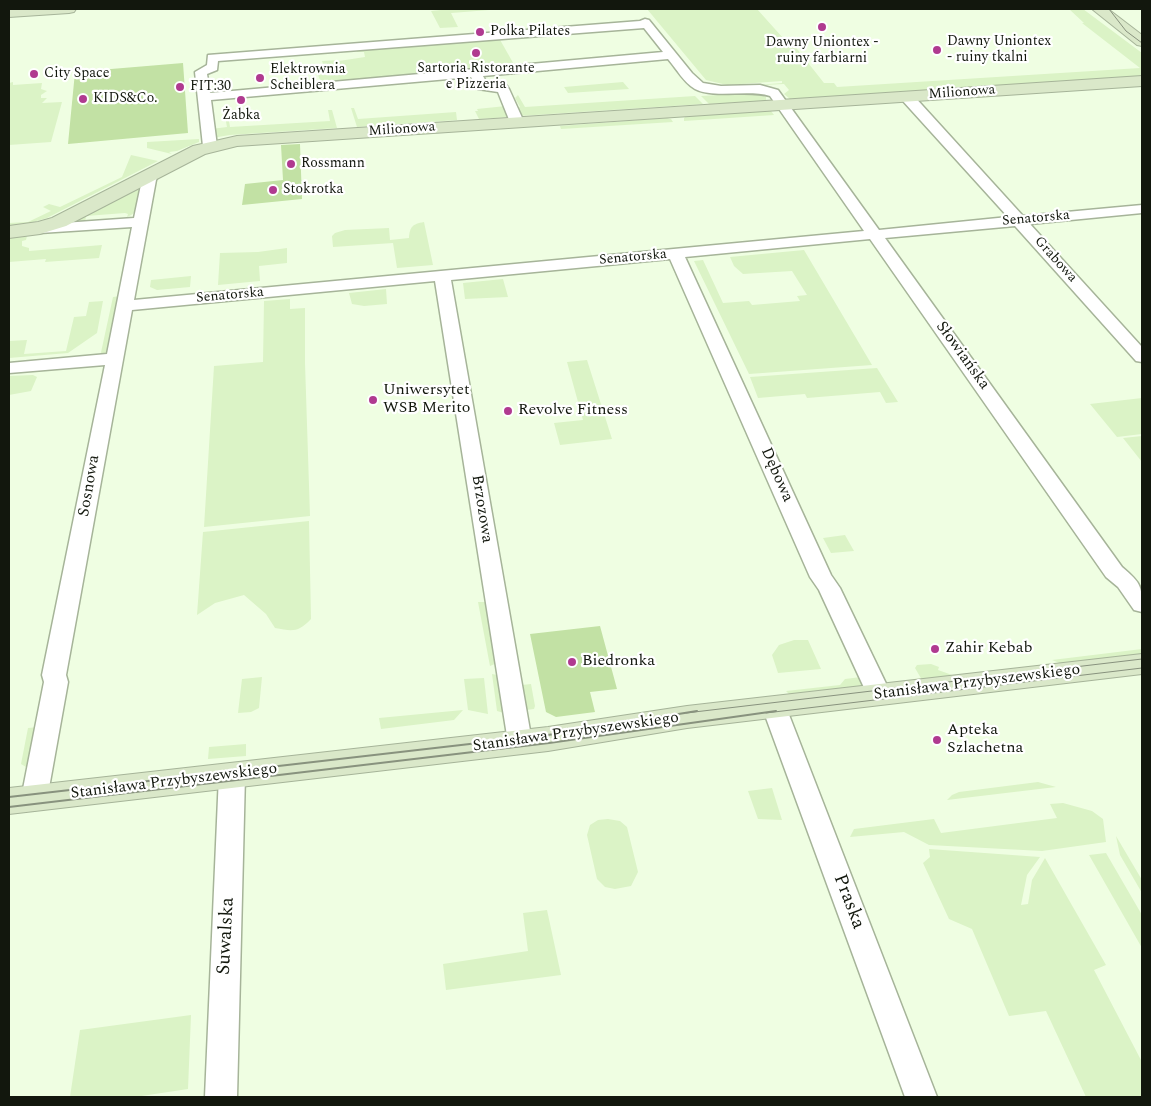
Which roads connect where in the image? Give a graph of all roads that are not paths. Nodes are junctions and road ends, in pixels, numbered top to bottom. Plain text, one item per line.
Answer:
1 (13, 9) edge
2 (69, 9) edge
3 (1099, 9) edge
4 (9, 13) edge
5 (1142, 42) edge
6 (672, 55) junction
7 (475, 73) junction
8 (1142, 81) edge
9 (204, 97) junction
10 (907, 97) junction
11 (783, 105) junction
12 (517, 122) junction
13 (210, 146) junction
14 (152, 175) junction
15 (1142, 209) edge
16 (1018, 220) junction
17 (140, 222) junction
18 (40, 228) junction
19 (9, 232) edge
20 (876, 234) junction
21 (676, 254) junction
22 (442, 276) junction
23 (124, 306) junction
24 (1142, 357) edge
25 (114, 359) junction
26 (9, 368) edge
27 (1142, 605) edge
28 (1142, 664) edge
29 (879, 694) junction
30 (774, 706) junction
31 (520, 742) junction
32 (232, 775) junction
33 (22, 800) edge
34 (220, 1097) edge
35 (921, 1097) edge

1 - 4 street
2 - 4 street
3 - 5 street
6 - 7 street
6 - 9 street
6 - 11 street
7 - 9 street
7 - 12 street
8 - 10 street, Milionowa
9 - 13 street
10 - 11 street, Milionowa
10 - 16 street, Grabowa
11 - 12 street, Milionowa
11 - 20 street, Słowiańska
12 - 13 street, Milionowa
13 - 14 street, Milionowa
14 - 17 street, Sosnowa
14 - 18 street, Milionowa
15 - 16 street, Senatorska
16 - 20 street, Senatorska
16 - 24 street, Grabowa
17 - 18 street, Milionowa
17 - 23 street, Sosnowa
18 - 19 street, Milionowa
20 - 21 street, Senatorska
20 - 27 street, Słowiańska
21 - 22 street, Senatorska
21 - 29 street, Dębowa
22 - 23 street, Senatorska
22 - 31 street, Brzozowa
23 - 25 street, Sosnowa
25 - 26 street
25 - 33 street, Sosnowa
28 - 29 street, Stanisława Przybyszewskiego
29 - 30 street, Stanisława Przybyszewskiego
30 - 31 street, Stanisława Przybyszewskiego
30 - 35 street, Praska
31 - 32 street, Stanisława Przybyszewskiego
32 - 33 street, Stanisława Przybyszewskiego
32 - 34 street, Suwalska

